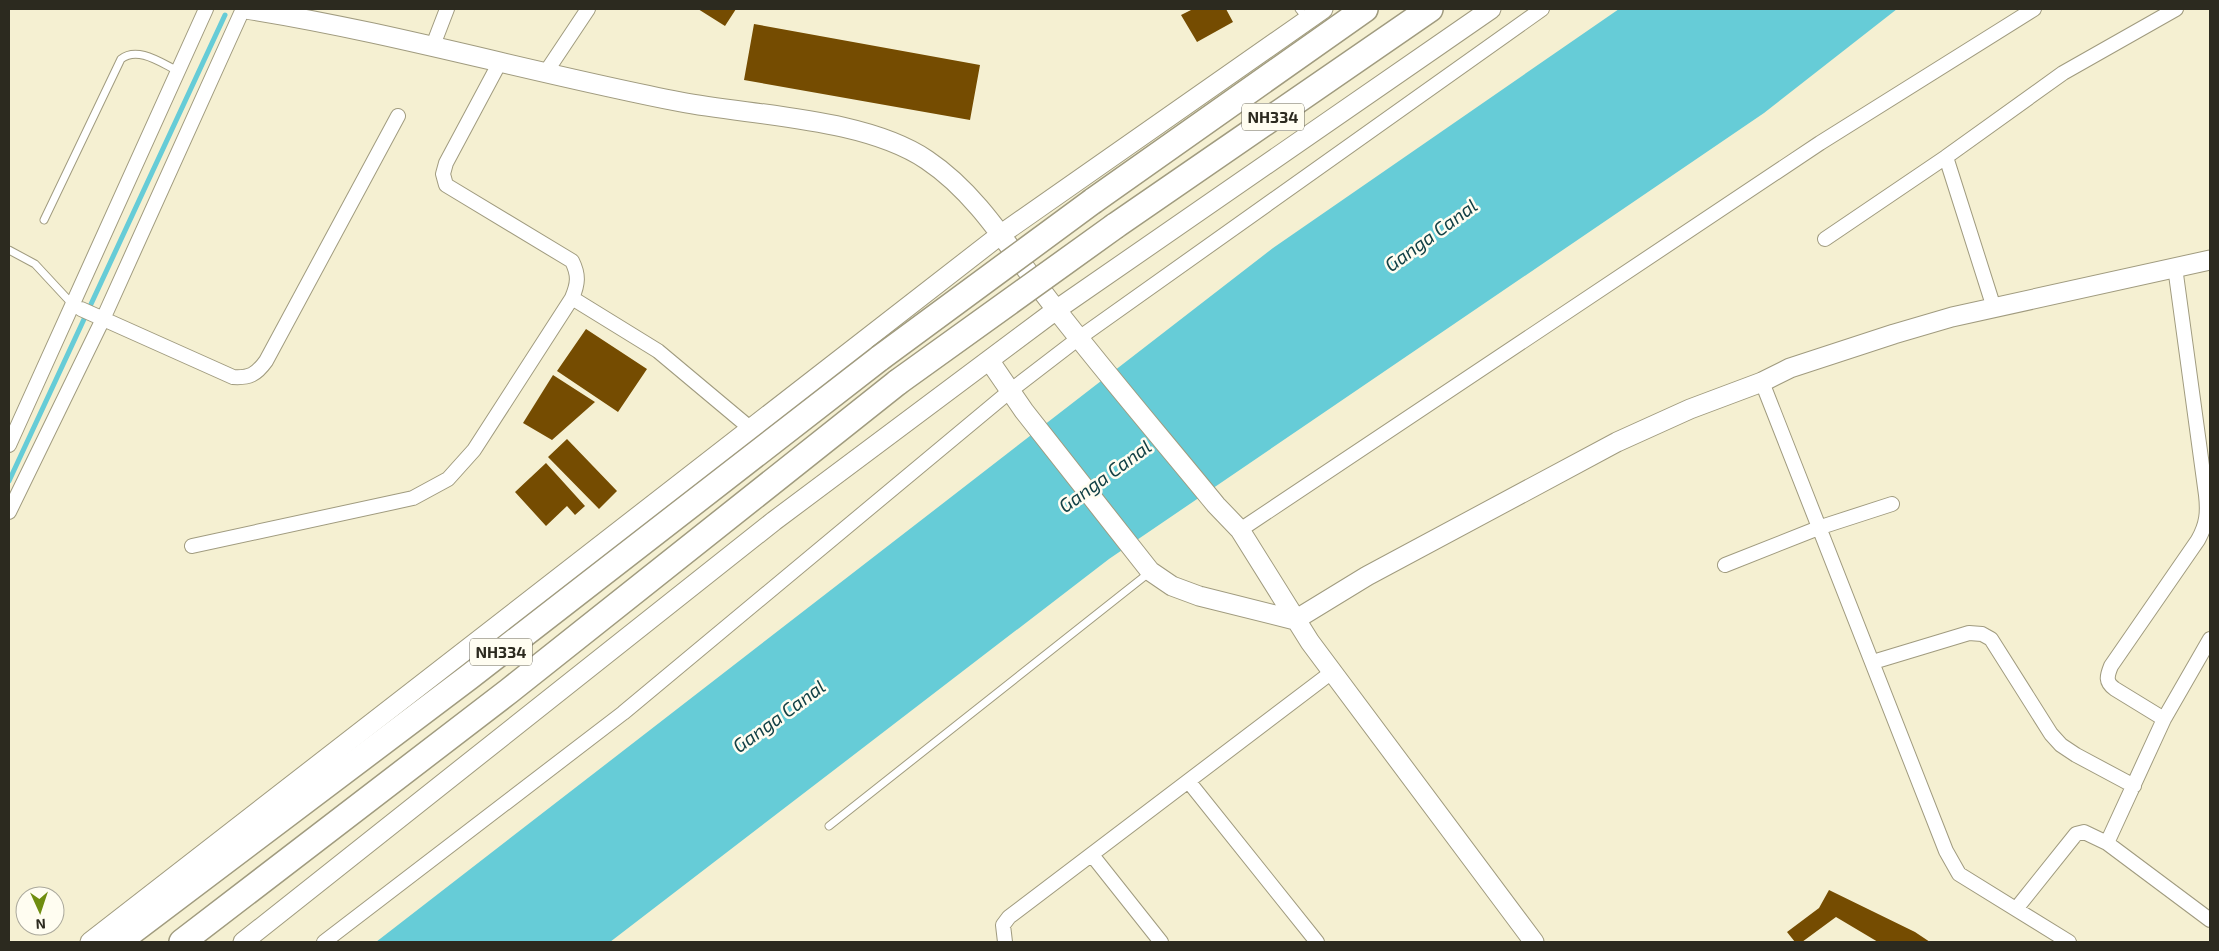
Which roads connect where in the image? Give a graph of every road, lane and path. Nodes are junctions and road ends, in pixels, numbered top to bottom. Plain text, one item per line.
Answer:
1 (206, 9) edge
2 (244, 9) edge
3 (447, 9) edge
4 (588, 9) edge
5 (1323, 9) edge
6 (1366, 9) edge
7 (1430, 9) edge
8 (1491, 9) edge
9 (1542, 9) edge
10 (2034, 9) edge
11 (2176, 9) edge
12 (311, 14) edge
13 (1303, 14) edge
14 (432, 48) junction
15 (500, 62) junction
16 (178, 71) junction
17 (546, 72) junction
18 (398, 116) dead end
19 (1946, 157) junction
20 (44, 220) dead end
21 (1000, 234) junction
22 (1825, 239) dead end
23 (9, 250) edge
24 (2210, 260) edge
25 (2175, 267) junction
26 (572, 298) junction
27 (76, 307) junction
28 (1994, 308) junction
29 (1056, 310) junction
30 (99, 317) junction
31 (1079, 338) junction
32 (989, 360) junction
33 (1762, 382) junction
34 (1010, 391) junction
35 (750, 428) junction
36 (9, 445) edge
37 (1892, 504) dead end
38 (9, 512) edge
39 (1821, 527) junction
40 (1240, 530) junction
41 (192, 546) dead end
42 (1144, 565) junction
43 (1725, 565) dead end
44 (1295, 620) junction
45 (2210, 638) edge
46 (1873, 662) junction
47 (1332, 672) junction
48 (2164, 719) junction
49 (1189, 782) junction
50 (2134, 786) junction
51 (829, 826) dead end
52 (2107, 843) junction
53 (1092, 855) junction
54 (2016, 909) junction
55 (2210, 920) edge
56 (90, 942) edge
57 (118, 942) edge
58 (182, 942) edge
59 (242, 942) edge
60 (324, 942) edge
61 (1005, 942) edge
62 (1161, 942) edge
63 (1317, 942) edge
64 (1534, 942) edge
65 (2069, 942) edge

1 - 16 street
2 - 12 street
2 - 30 street
3 - 14 street
4 - 17 street
5 - 13 street
6 - 57 highway, NH334, bridge
7 - 58 highway, NH334, bridge
8 - 29 street
9 - 31 street
10 - 40 street
11 - 19 street
12 - 14 street
13 - 21 street
14 - 15 street
15 - 17 street
15 - 26 street
16 - 20 lane
16 - 27 street
17 - 21 street
18 - 30 street
19 - 22 street
19 - 28 street
21 - 29 street
21 - 35 street
23 - 27 lane
24 - 25 street
25 - 28 street
25 - 48 street
26 - 35 street
26 - 41 street
27 - 30 street
27 - 36 street
28 - 33 street
29 - 31 street
29 - 32 street
30 - 38 street
31 - 34 street
31 - 40 street
32 - 34 street
32 - 59 street
33 - 39 street
33 - 44 street
34 - 42 street
34 - 60 street
35 - 56 street
37 - 39 street
39 - 43 street
39 - 46 street
40 - 44 street
42 - 44 street
42 - 51 lane
44 - 47 street
45 - 48 street
46 - 50 street
46 - 54 street
47 - 49 street
47 - 64 street
48 - 50 street
49 - 53 street
49 - 63 street
50 - 52 street
52 - 54 street
52 - 55 street
53 - 61 street
53 - 62 street
54 - 65 street

